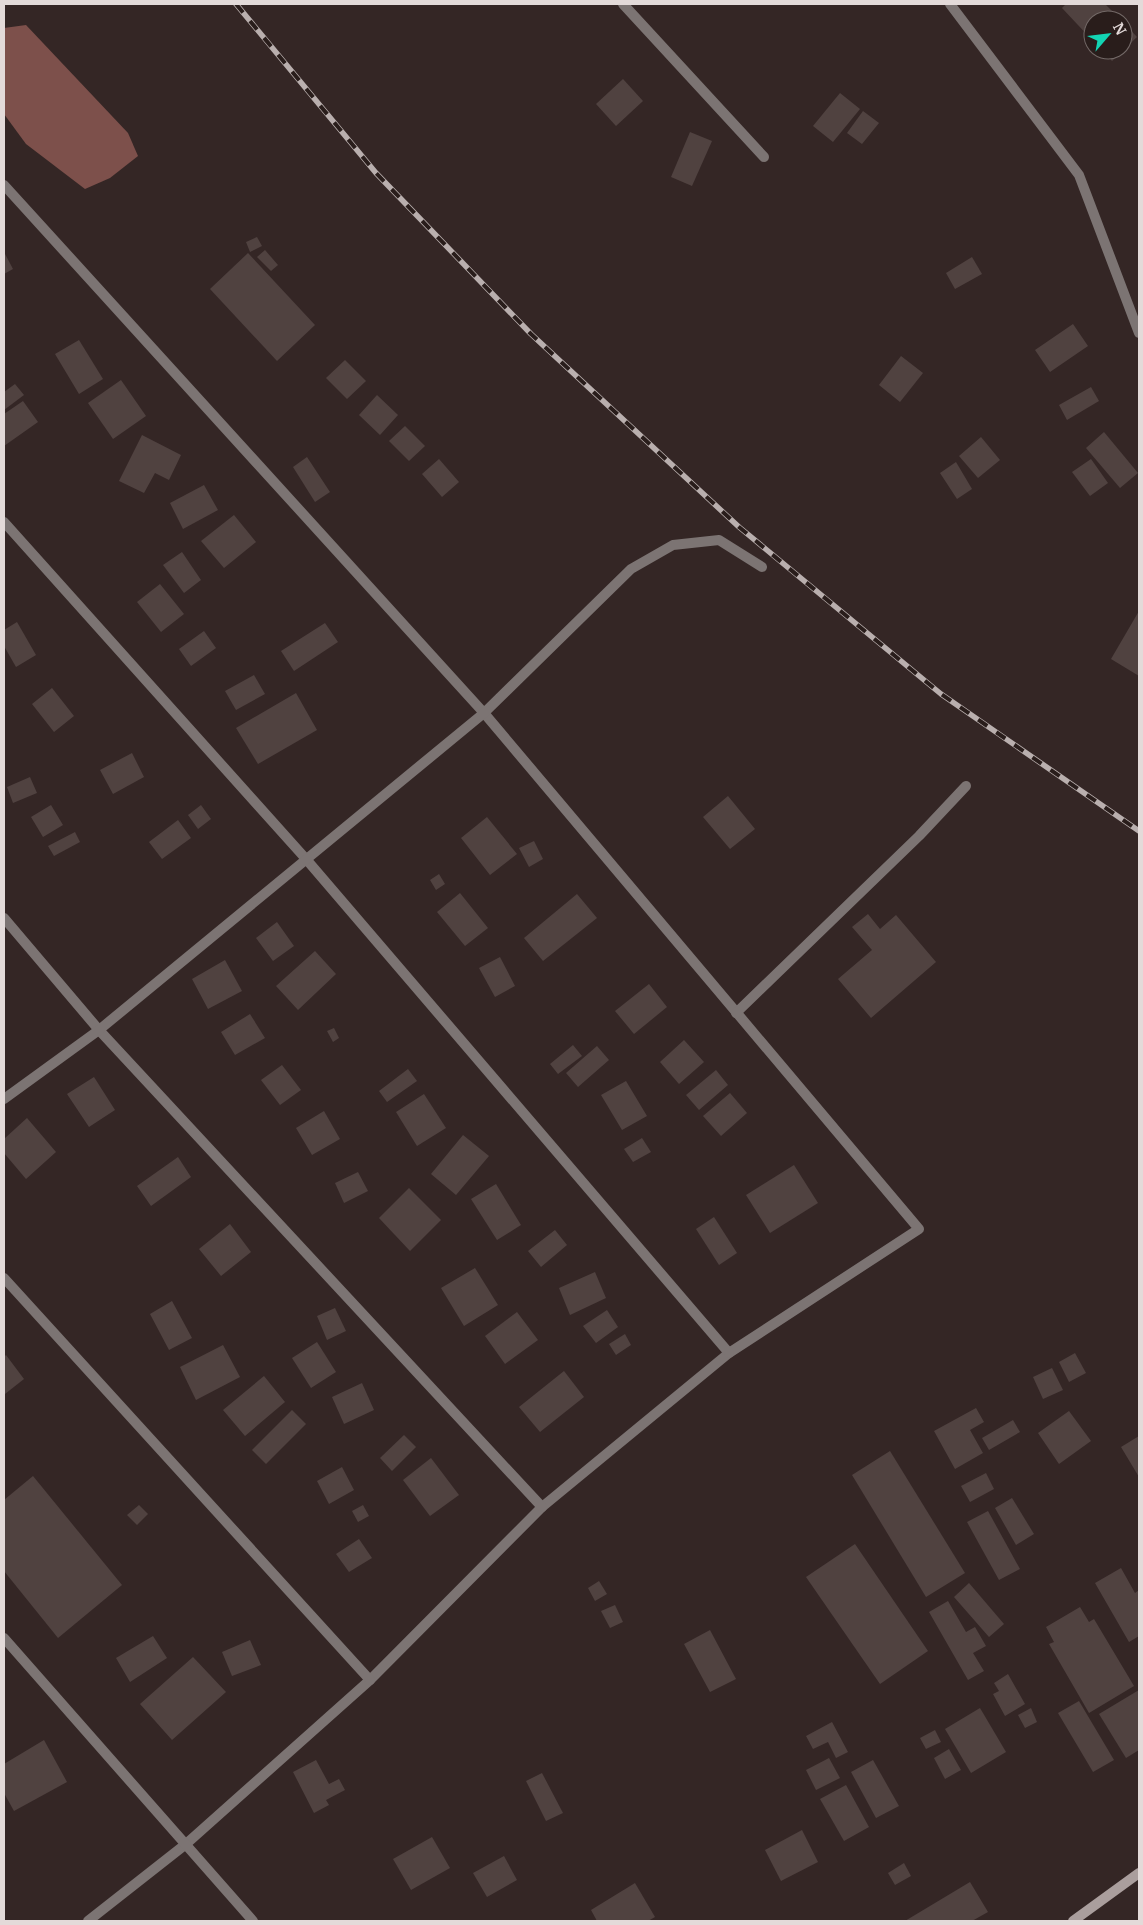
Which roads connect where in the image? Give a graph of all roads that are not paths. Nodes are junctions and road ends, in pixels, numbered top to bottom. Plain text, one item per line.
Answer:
1 (623, 4) edge
2 (950, 4) edge
3 (764, 157) dead end
4 (4, 185) edge
5 (1139, 333) edge
6 (4, 522) edge
7 (762, 567) dead end
8 (484, 713) junction
9 (966, 786) dead end
10 (306, 859) junction
11 (4, 918) edge
12 (736, 1013) junction
13 (99, 1030) junction
14 (4, 1099) edge
15 (4, 1278) edge
16 (729, 1353) junction
17 (542, 1507) junction
18 (4, 1638) edge
19 (370, 1680) junction
20 (186, 1844) junction
21 (1139, 1873) edge
22 (88, 1921) edge
23 (253, 1921) edge
24 (1073, 1921) edge

1 - 3 street
2 - 5 street
4 - 8 street
6 - 10 street
7 - 8 street
8 - 10 street
8 - 12 street
9 - 12 street
10 - 13 street
10 - 16 street
11 - 13 street
12 - 16 street
13 - 14 street
13 - 17 street
15 - 19 street
16 - 17 street
17 - 19 street
18 - 20 street
19 - 20 street
20 - 22 street
20 - 23 street
21 - 24 main road

